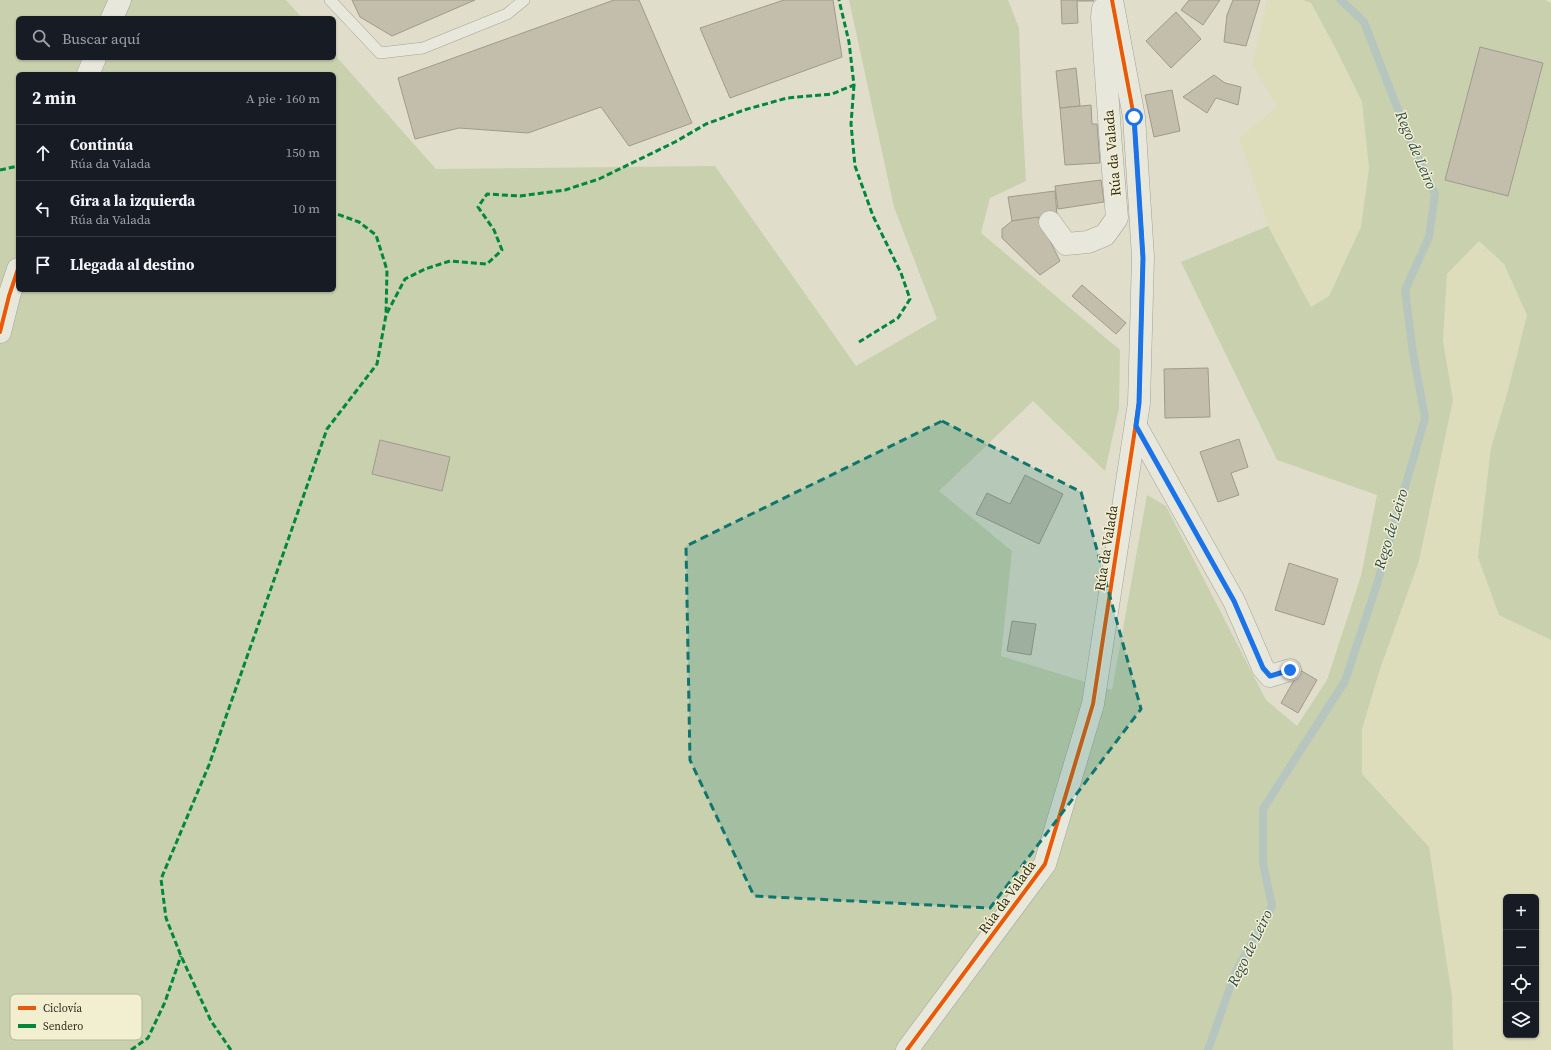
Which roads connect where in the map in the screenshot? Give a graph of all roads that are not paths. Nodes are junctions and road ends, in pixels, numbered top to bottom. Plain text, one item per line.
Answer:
1 (120, 0) edge
2 (330, 0) edge
3 (524, 0) edge
4 (1104, 0) edge
5 (1112, 0) edge
6 (113, 16) edge
7 (93, 60) edge
8 (89, 72) edge
9 (1050, 222) dead end
10 (16, 275) edge
11 (0, 332) edge
12 (1136, 426) junction
13 (1290, 670) dead end
14 (907, 1050) edge

1 - 6 street
2 - 3 lane
4 - 9 street, Rúa da Valada
5 - 12 street, Rúa da Valada
7 - 8 street
10 - 11 street
12 - 13 street
12 - 14 street, Rúa da Valada

